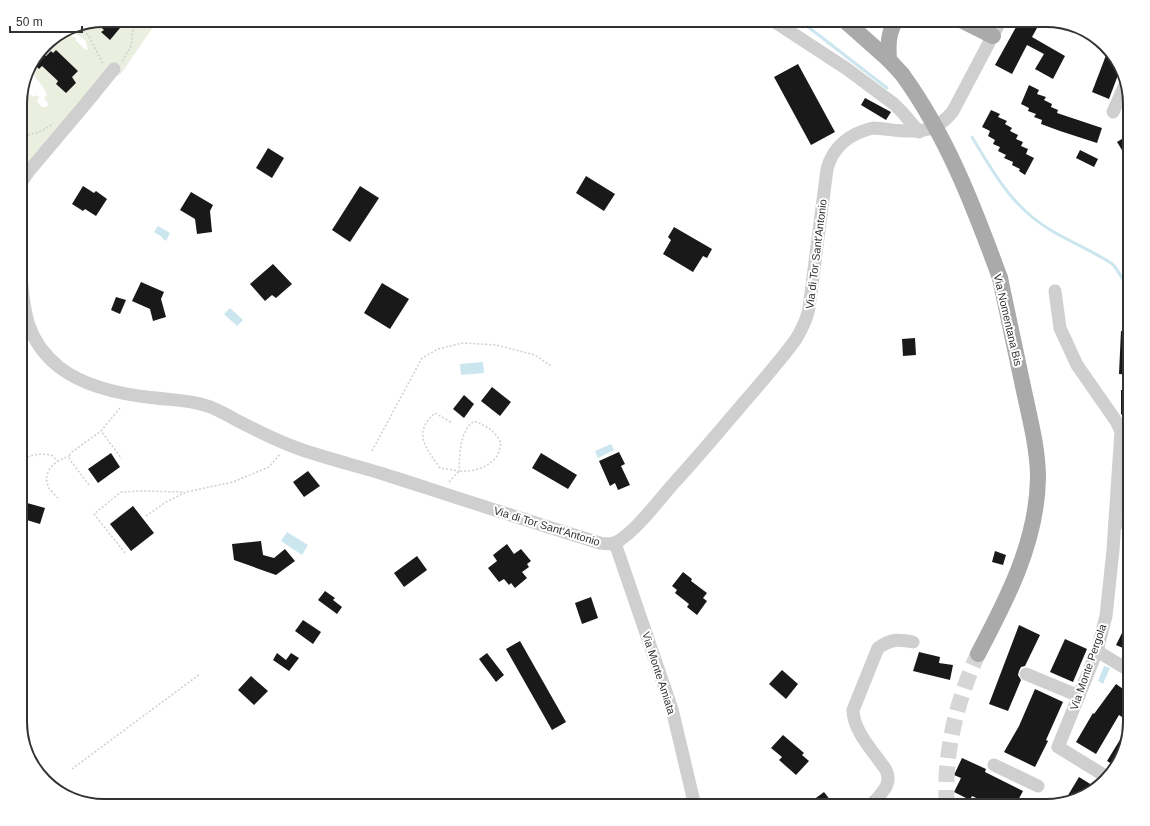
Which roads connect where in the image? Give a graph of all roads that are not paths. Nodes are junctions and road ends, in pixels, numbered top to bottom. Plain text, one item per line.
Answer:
1 (783, 27) edge
2 (852, 27) edge
3 (892, 27) edge
4 (975, 27) edge
5 (997, 27) edge
6 (992, 36) junction
7 (889, 60) junction
8 (112, 67) road end
9 (1122, 93) edge
10 (1113, 112) dead end
11 (919, 132) junction
12 (27, 174) edge
13 (1055, 291) dead end
14 (27, 319) edge
15 (1123, 429) edge
16 (1123, 449) edge
17 (1115, 521) junction
18 (1123, 523) edge
19 (615, 543) junction
20 (913, 642) dead end
21 (1097, 651) junction
22 (978, 654) tunnel mouth
23 (1123, 667) edge
24 (1026, 674) dead end
25 (1079, 696) junction
26 (994, 765) dead end
27 (1102, 774) edge
28 (1038, 786) dead end
29 (694, 799) edge
30 (880, 799) edge

1 - 11 street
2 - 7 main road, Via Nomentana Bis
3 - 7 main road
4 - 6 main road
5 - 6 street, Via di Tor Sant'Antonio
6 - 11 street, Via di Tor Sant'Antonio
7 - 22 main road, Via Nomentana Bis, bridge
8 - 12 street
9 - 10 street
11 - 19 street, Via di Tor Sant'Antonio
13 - 15 street, Via Monte Pergola
14 - 19 street, Via di Tor Sant'Antonio
16 - 17 street, Via Monte Pergola
17 - 18 street
17 - 21 street, Via Monte Pergola
19 - 29 street, Via Monte Amiata
20 - 30 street
21 - 23 street
21 - 25 street, Via Monte Pergola
24 - 25 street
25 - 27 street, Via Monte Pergola
26 - 28 street

